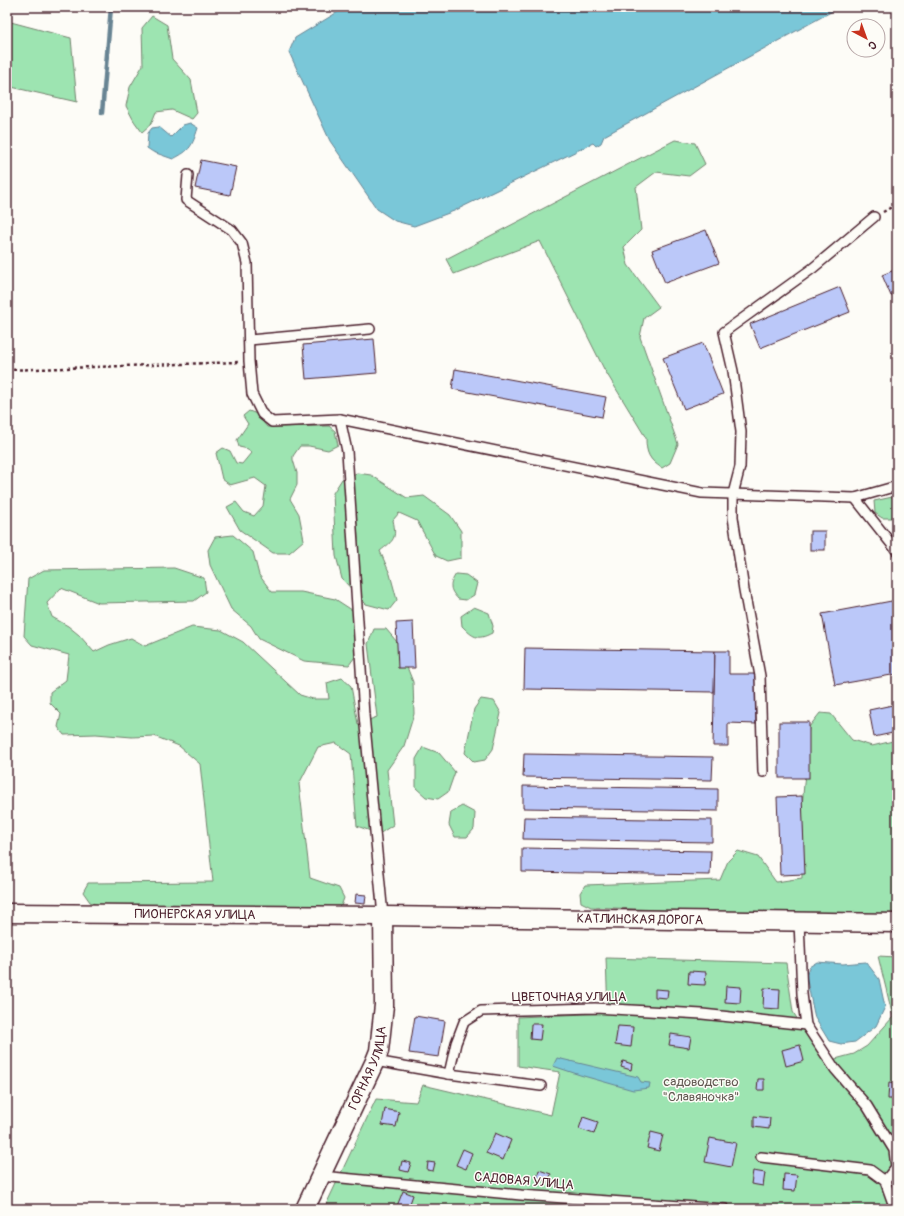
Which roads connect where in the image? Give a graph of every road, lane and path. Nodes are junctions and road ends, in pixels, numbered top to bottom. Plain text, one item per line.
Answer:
1 (188, 175) dead end
2 (874, 218) dead end
3 (370, 329) dead end
4 (249, 340) junction
5 (249, 361) junction
6 (7, 370) edge
7 (340, 419) junction
8 (897, 486) edge
9 (734, 494) junction
10 (855, 498) junction
11 (897, 551) edge
12 (763, 772) dead end
13 (7, 913) edge
14 (383, 916) junction
15 (799, 921) junction
16 (897, 923) edge
17 (806, 1025) junction
18 (375, 1060) junction
19 (449, 1074) junction
20 (541, 1086) dead end
21 (761, 1157) dead end
22 (321, 1176) junction
23 (885, 1181) junction
24 (305, 1209) edge
25 (726, 1209) edge
26 (895, 1209) edge

1 - 4 lane
2 - 9 lane
3 - 4 lane
4 - 5 lane
5 - 6 path
5 - 7 lane
7 - 9 lane
7 - 14 lane
8 - 10 lane
9 - 10 lane
9 - 12 lane
10 - 11 lane
13 - 14 street, ПИОНЕРСКАЯ УЛИЦА
14 - 15 street, КАТЛИНСКАЯ ДОРОГА
14 - 18 street, ГОРНАЯ УЛИЦА
15 - 16 street, КАТЛИНСКАЯ ДОРОГА
15 - 17 lane
17 - 19 lane, ЦВЕТОЧНАЯ УЛИЦА
17 - 23 lane
18 - 19 lane
18 - 22 street, ГОРНАЯ УЛИЦА
19 - 20 lane
21 - 23 lane
22 - 24 street, ГОРНАЯ УЛИЦА
22 - 25 lane, САДОВАЯ УЛИЦА
23 - 26 lane

